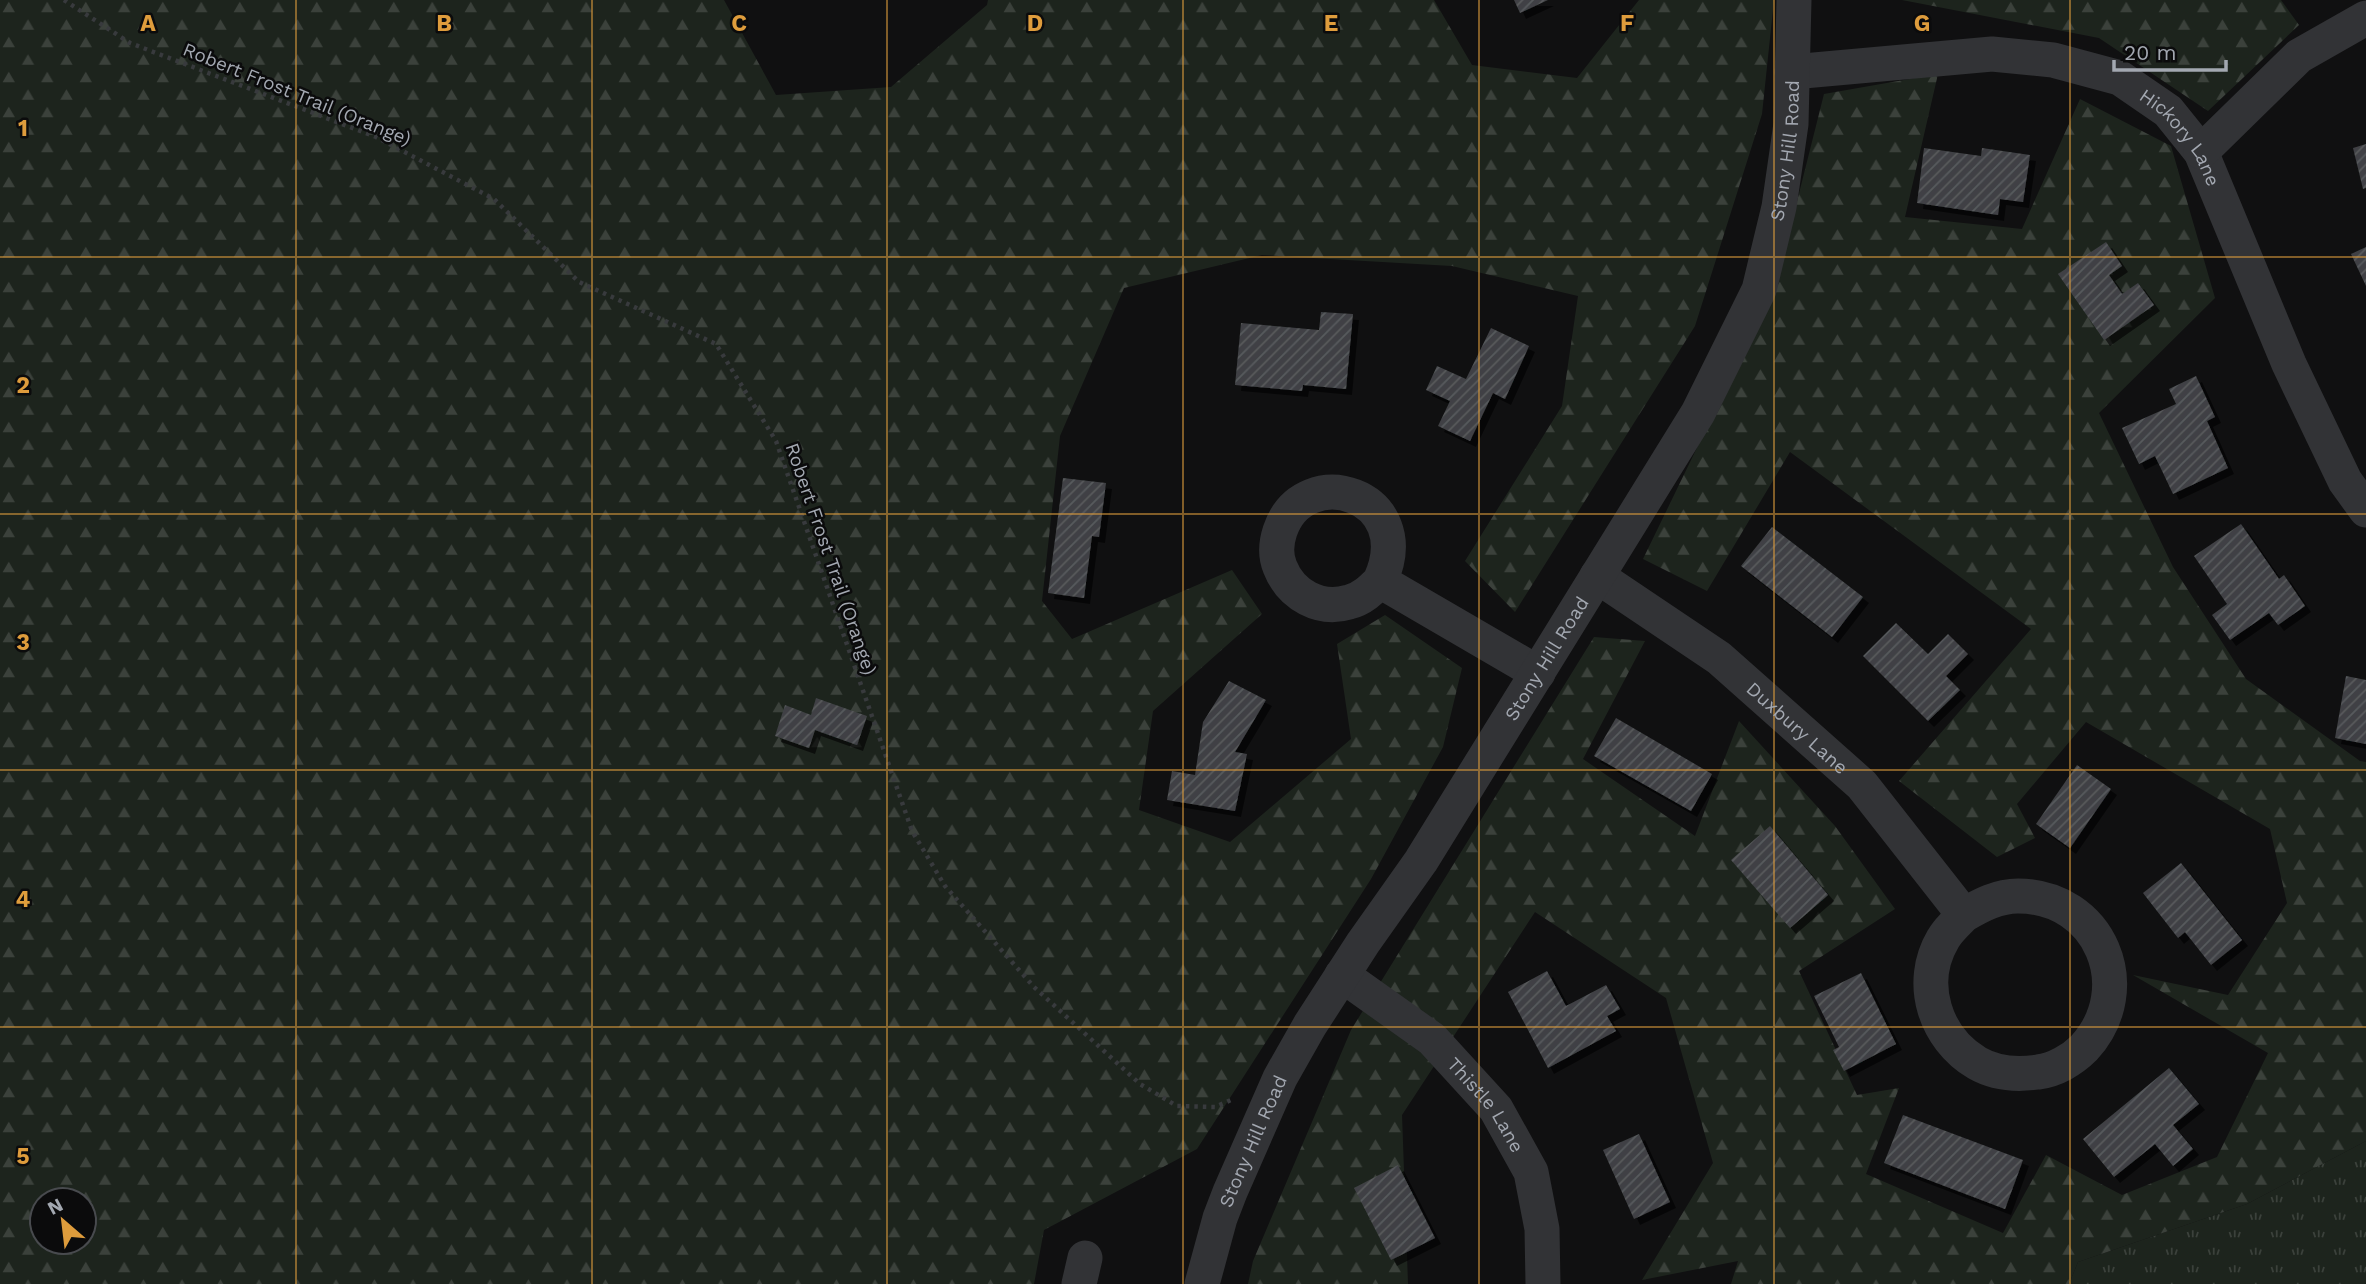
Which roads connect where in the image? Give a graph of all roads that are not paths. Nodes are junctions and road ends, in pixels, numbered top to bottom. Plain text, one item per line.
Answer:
1 (1794, 0) edge
2 (2366, 18) edge
3 (1792, 72) junction
4 (2202, 152) junction
5 (2366, 510) edge
6 (1597, 576) junction
7 (1380, 581) dead end
8 (1538, 673) junction
9 (1964, 915) junction
10 (1342, 975) junction
11 (1202, 1284) edge
12 (1543, 1284) edge

1 - 3 street, Stony Hill Road
2 - 4 street
3 - 4 street, Hickory Lane
3 - 6 street, Stony Hill Road
4 - 5 street, Hickory Lane
6 - 8 street, Stony Hill Road
6 - 9 street, Duxbury Lane
7 - 8 street
8 - 10 street, Stony Hill Road
9 - 9 street
10 - 11 street, Stony Hill Road
10 - 12 street, Thistle Lane

